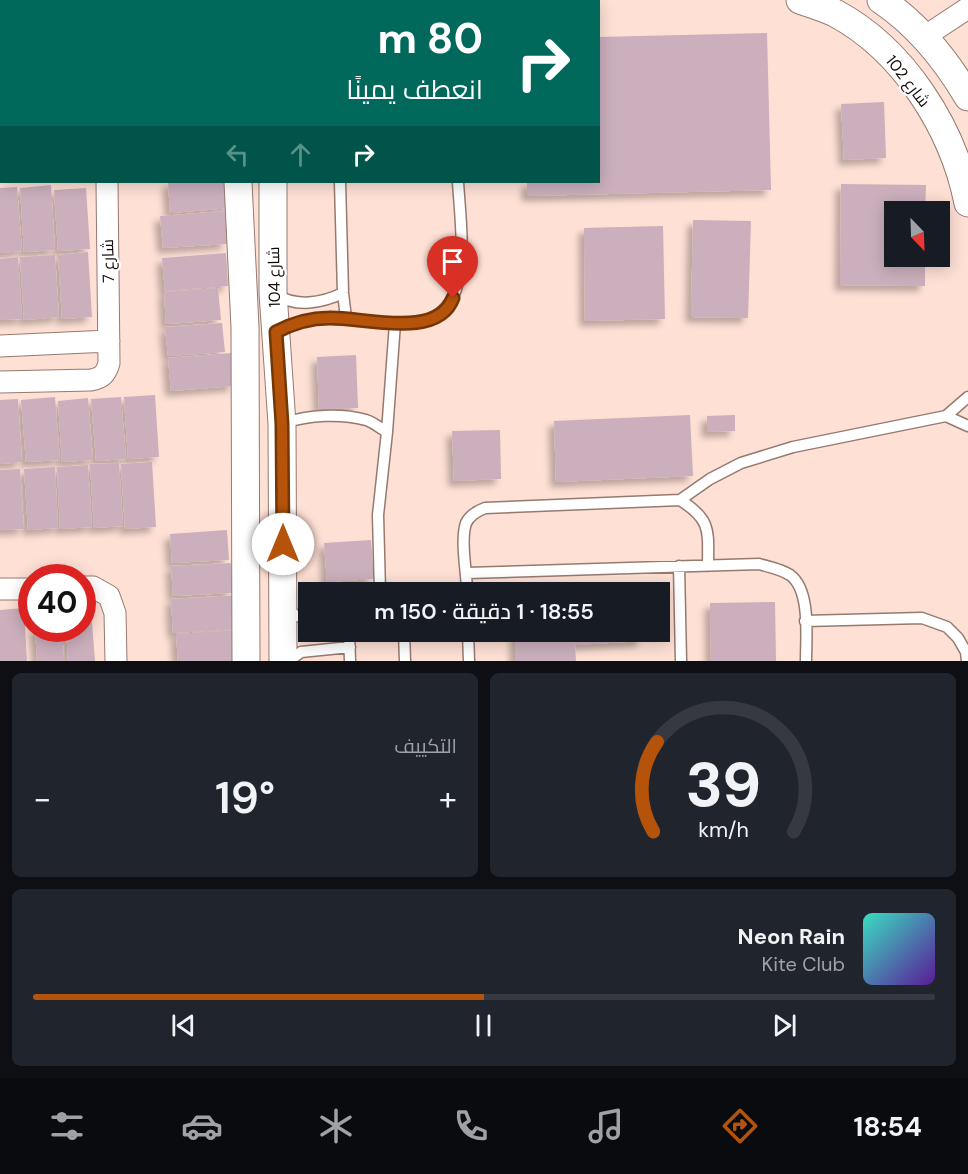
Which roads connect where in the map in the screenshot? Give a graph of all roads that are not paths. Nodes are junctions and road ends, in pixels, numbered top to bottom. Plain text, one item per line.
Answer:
1 (800, 0) edge
2 (881, 0) edge
3 (968, 8) edge
4 (924, 37) junction
5 (968, 97) edge
6 (107, 183) edge
7 (238, 183) edge
8 (273, 183) edge
9 (340, 183) edge
10 (458, 183) edge
11 (968, 203) edge
12 (273, 293) junction
13 (343, 293) junction
14 (346, 318) junction
15 (394, 323) junction
16 (276, 332) junction
17 (108, 341) junction
18 (0, 345) edge
19 (0, 382) edge
20 (968, 397) edge
21 (946, 416) junction
22 (282, 424) junction
23 (968, 426) edge
24 (387, 432) junction
25 (244, 481) junction
26 (282, 483) junction
27 (680, 500) junction
28 (679, 566) junction
29 (708, 566) junction
30 (467, 573) junction
31 (380, 582) edge
32 (467, 582) edge
33 (18, 589) edge
34 (96, 589) edge
35 (0, 590) edge
36 (283, 606) junction
37 (298, 616) edge
38 (805, 621) junction
39 (350, 642) edge
40 (404, 642) edge
41 (468, 642) edge
42 (350, 647) junction
43 (116, 661) edge
44 (246, 661) edge
45 (283, 661) edge
46 (289, 661) edge
47 (350, 661) edge
48 (405, 661) edge
49 (469, 661) edge
50 (681, 661) edge
51 (806, 661) edge
52 (967, 661) edge

1 - 11 street, شارع 102
2 - 4 street
3 - 4 street
4 - 5 street
6 - 17 street, شارع 7
7 - 25 street, شارع 104
8 - 12 street, شارع 104
9 - 13 lane
10 - 15 lane
12 - 13 lane
12 - 16 street, شارع 104
13 - 14 lane
14 - 15 lane
14 - 16 lane
15 - 24 lane
16 - 22 street, شارع 104
17 - 18 street
17 - 19 street, شارع 7
20 - 21 lane
21 - 23 lane
21 - 27 lane
22 - 24 lane
22 - 26 street, شارع 104
24 - 31 lane
25 - 26 street
25 - 44 street, شارع 104
26 - 36 street, شارع 104
27 - 29 lane
27 - 30 lane
28 - 29 lane
28 - 30 lane
28 - 50 lane
29 - 38 lane
30 - 32 lane
33 - 35 street
34 - 43 street
36 - 37 lane
36 - 45 street, شارع 104
38 - 51 lane
38 - 52 lane
39 - 42 lane
40 - 48 lane
41 - 49 lane
42 - 46 lane
42 - 47 lane

